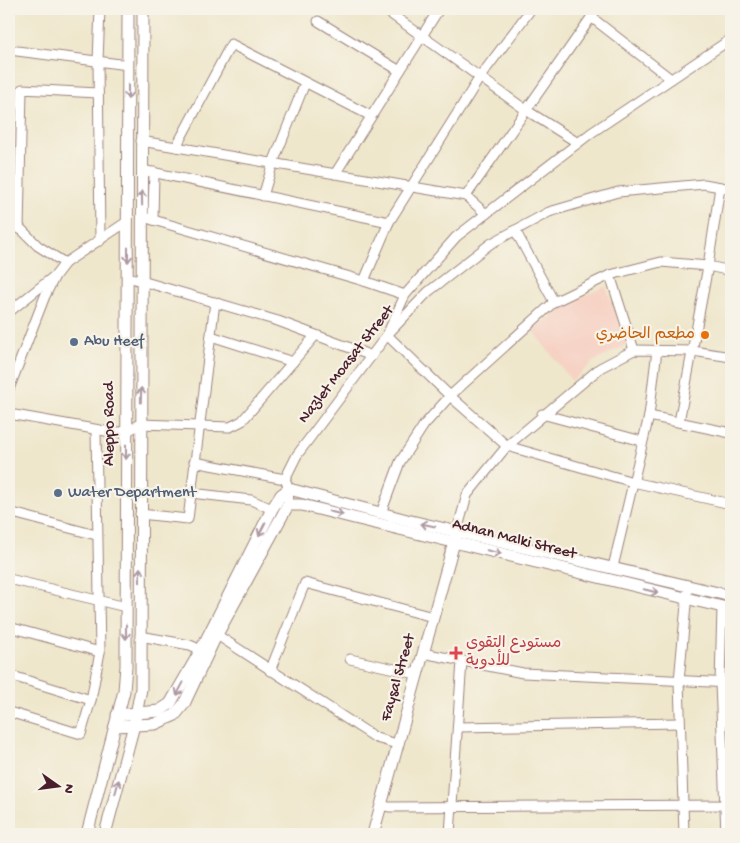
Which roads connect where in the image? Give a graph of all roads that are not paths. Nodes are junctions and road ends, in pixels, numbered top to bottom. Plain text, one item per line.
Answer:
1 (100, 9) edge
2 (128, 9) edge
3 (142, 9) edge
4 (384, 9) edge
5 (440, 9) edge
6 (530, 9) edge
7 (597, 9) edge
8 (591, 17) junction
9 (318, 21) dead end
10 (423, 35) junction
11 (731, 39) edge
12 (9, 50) edge
13 (98, 61) junction
14 (128, 65) junction
15 (400, 71) junction
16 (480, 77) junction
17 (671, 79) junction
18 (305, 83) junction
19 (98, 93) junction
20 (526, 110) junction
21 (371, 116) junction
22 (142, 141) junction
23 (578, 143) junction
24 (176, 147) junction
25 (273, 163) junction
26 (142, 170) junction
27 (154, 172) junction
28 (335, 174) junction
29 (411, 187) junction
30 (720, 187) junction
31 (731, 189) edge
32 (264, 196) junction
33 (466, 196) junction
34 (486, 214) junction
35 (9, 217) edge
36 (148, 218) junction
37 (128, 221) junction
38 (389, 222) junction
39 (19, 229) junction
40 (515, 230) junction
41 (100, 241) junction
42 (65, 263) junction
43 (708, 266) junction
44 (731, 270) edge
45 (610, 275) junction
46 (55, 276) junction
47 (128, 277) junction
48 (142, 280) junction
49 (364, 281) junction
50 (405, 296) junction
51 (216, 302) junction
52 (554, 302) junction
53 (9, 312) edge
54 (387, 335) junction
55 (212, 336) junction
56 (315, 336) junction
57 (634, 350) junction
58 (657, 350) junction
59 (694, 350) junction
60 (372, 356) junction
61 (731, 357) edge
62 (293, 362) junction
63 (9, 390) edge
64 (450, 396) junction
65 (9, 414) edge
66 (542, 414) junction
67 (649, 416) junction
68 (679, 422) junction
69 (140, 424) junction
70 (201, 426) junction
71 (96, 431) junction
72 (126, 432) junction
73 (731, 433) edge
74 (642, 441) junction
75 (507, 446) junction
76 (194, 462) junction
77 (633, 482) junction
78 (287, 484) junction
79 (191, 493) junction
80 (731, 504) edge
81 (288, 505) junction
82 (272, 509) junction
83 (9, 512) edge
84 (381, 513) junction
85 (140, 514) junction
86 (96, 535) junction
87 (456, 536) junction
88 (613, 567) junction
89 (9, 579) edge
90 (689, 587) junction
91 (731, 596) edge
92 (686, 599) junction
93 (99, 601) junction
94 (126, 607) junction
95 (727, 608) edge
96 (433, 617) junction
97 (9, 627) edge
98 (217, 635) junction
99 (140, 636) junction
100 (201, 650) junction
101 (100, 652) junction
102 (423, 653) junction
103 (350, 659) dead end
104 (462, 661) junction
105 (270, 671) junction
106 (417, 674) junction
107 (9, 675) edge
108 (679, 681) junction
109 (720, 683) junction
110 (731, 683) edge
111 (92, 700) junction
112 (9, 712) edge
113 (116, 720) junction
114 (135, 720) junction
115 (680, 723) junction
116 (458, 727) junction
117 (397, 744) junction
118 (381, 805) junction
119 (728, 805) edge
120 (453, 806) junction
121 (684, 806) junction
122 (86, 834) edge
123 (105, 834) edge
124 (373, 834) edge
125 (450, 834) edge
126 (684, 834) edge
127 (726, 834) edge

1 - 13 street
2 - 14 main road, Aleppo Road
3 - 22 main road, Aleppo Road
4 - 10 street
5 - 10 street
6 - 16 street
7 - 8 street
8 - 17 street
8 - 20 street
9 - 15 street
10 - 15 street
10 - 16 street
11 - 17 street
12 - 13 street
13 - 14 street
13 - 19 street
14 -> 37 main road, Aleppo Road
15 - 21 street
16 - 20 street
16 - 29 street
17 - 23 street
18 - 21 street
18 - 24 street
18 - 25 street
19 - 39 street
19 - 41 street
20 - 23 street
20 - 33 street
21 - 28 street
22 - 24 street
22 - 26 main road, Aleppo Road
23 - 34 street
24 - 25 street
25 - 28 street
25 - 32 street
26 - 27 street
36 -> 26 main road, Aleppo Road
27 - 32 street
27 - 36 street
28 - 29 street
29 - 33 street
29 - 38 street
30 - 31 street, Nazlet Moasat Street
30 - 40 street, Nazlet Moasat Street
30 - 43 street
32 - 38 street
33 - 34 street
34 - 50 street
35 - 39 street
36 - 48 main road, Aleppo Road
36 - 49 street
37 - 41 street
37 -> 47 main road, Aleppo Road
38 - 49 street
39 - 42 street
40 - 52 street
40 - 54 street, Nazlet Moasat Street
41 - 42 street
42 - 46 street
43 - 44 street
43 - 45 street
43 - 59 street
45 - 52 street
45 - 57 street
46 - 53 street
46 - 63 street
47 - 48 street
47 - 72 main road, Aleppo Road
48 - 51 street
69 -> 48 main road, Aleppo Road
49 - 50 street
50 - 54 street
51 - 55 street
51 - 56 street
52 - 64 street
54 - 60 street, Nazlet Moasat Street
54 - 64 street
55 - 62 street
55 - 70 street
56 - 60 street
56 - 62 street
57 - 58 street
57 - 66 street
58 - 59 street
58 - 67 street
59 - 61 street
59 - 68 street
60 - 78 street, Nazlet Moasat Street
62 - 70 street
64 - 75 street
64 - 84 street
65 - 71 street
66 - 74 street
66 - 75 street
67 - 68 street
67 - 74 street
68 - 73 street
69 - 70 street
69 - 72 street
69 - 85 main road, Aleppo Road
70 - 76 street
71 - 72 street
71 - 86 street
72 -> 94 main road, Aleppo Road
74 - 77 street
75 - 77 street
75 - 87 street
76 - 78 street
76 - 79 street
77 - 80 street
77 - 88 street
78 - 81 street, Nazlet Moasat Street
78 - 82 main road, Nazlet Moasat Street
78 - 84 main road, Adnan Malki Street
79 - 82 street
79 - 85 street
81 -> 87 main road, Adnan Malki Street
81 - 98 main road, Nazlet Moasat Street
82 -> 100 main road, Nazlet Moasat Street
83 - 86 street
87 -> 84 main road, Adnan Malki Street
99 -> 85 main road, Aleppo Road
86 - 93 street
87 - 88 main road, Adnan Malki Street
87 -> 92 main road, Adnan Malki Street
87 - 96 main road, Faysal Street
88 - 90 main road, Adnan Malki Street
89 - 93 street
90 - 91 main road, Adnan Malki Street
90 - 92 street
92 - 95 main road, Adnan Malki Street
92 - 108 street
93 - 94 street
93 - 101 street
94 -> 113 main road, Aleppo Road
95 - 109 street
96 - 102 main road, Faysal Street
96 - 105 street
97 - 101 street
98 - 105 street
98 - 114 main road, Nazlet Moasat Street
99 - 100 street
99 - 114 main road, Aleppo Road
100 -> 114 main road, Nazlet Moasat Street
101 - 111 street
102 - 104 street
102 - 106 main road, Faysal Street
103 - 106 street
104 - 108 street
104 - 116 street
105 - 117 street
106 - 117 main road, Faysal Street
107 - 111 street
108 - 109 street
108 - 115 street
109 - 110 street
109 - 119 street
111 - 112 street
113 - 114 main road, Nazlet Moasat Street
113 - 122 main road, Aleppo Road
123 -> 114 main road, Aleppo Road
115 - 116 street
115 - 121 street
116 - 120 street
117 - 118 main road, Faysal Street
118 - 120 street
118 - 124 main road, Faysal Street
119 - 121 street
119 - 127 street
120 - 121 street
120 - 125 street
121 - 126 street

